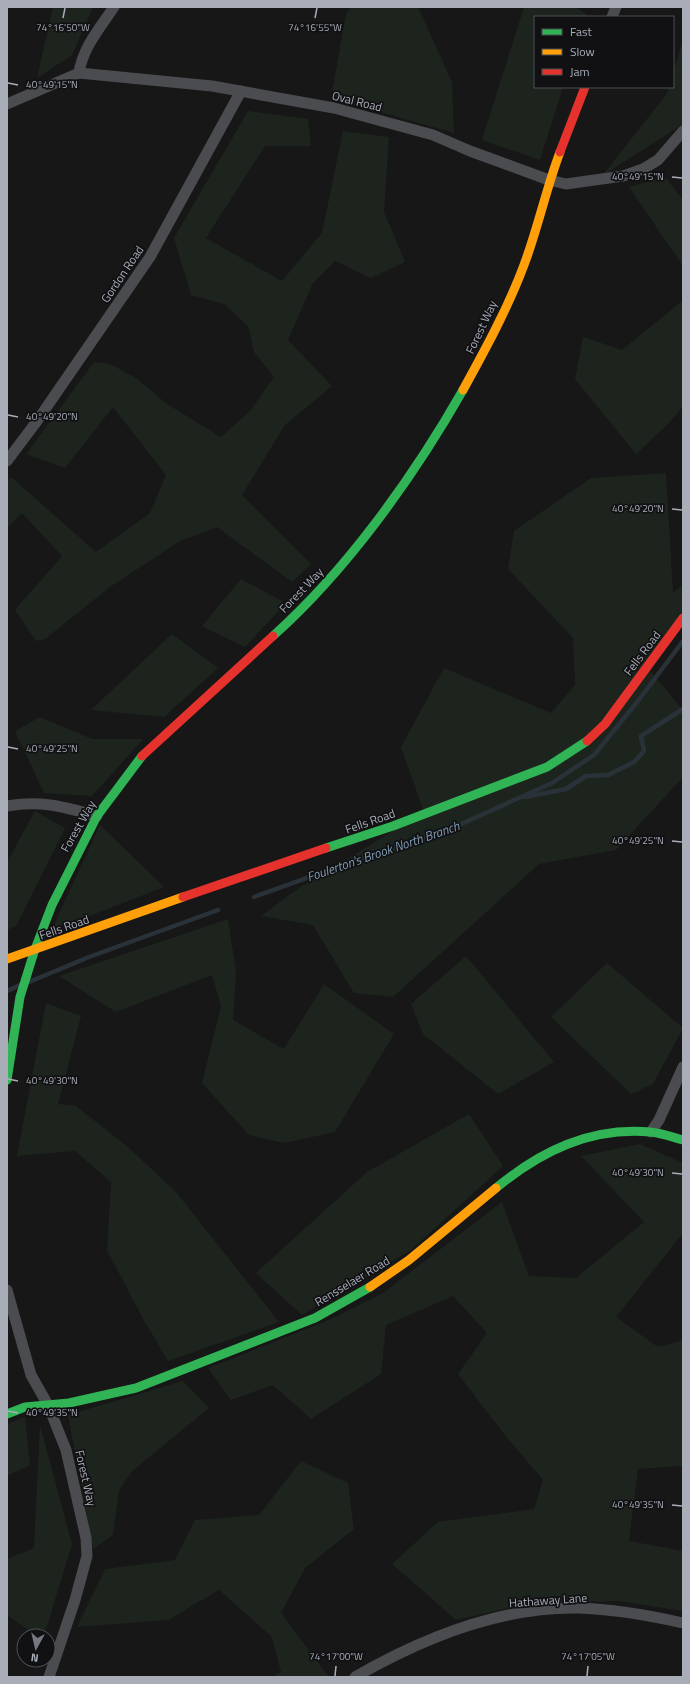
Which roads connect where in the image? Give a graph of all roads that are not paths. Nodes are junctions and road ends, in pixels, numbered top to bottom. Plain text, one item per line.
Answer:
1 (114, 7) edge
2 (79, 73) junction
3 (585, 88) edge
4 (242, 91) junction
5 (7, 104) edge
6 (683, 131) edge
7 (549, 180) junction
8 (7, 461) edge
9 (683, 618) edge
10 (7, 806) edge
11 (97, 816) junction
12 (35, 949) junction
13 (7, 959) edge
14 (683, 1067) edge
15 (7, 1080) edge
16 (651, 1132) junction
17 (683, 1140) edge
18 (7, 1290) edge
19 (48, 1405) junction
20 (7, 1414) edge
21 (683, 1622) edge
22 (49, 1677) edge
23 (355, 1677) edge

1 - 2 street
2 - 4 street, Oval Road
2 - 5 street, Oval Road
3 - 7 street, Forest Way
4 - 7 street, Oval Road
4 - 8 street, Gordon Road
6 - 7 street, Oval Road
7 - 11 street, Forest Way
9 - 12 street, Fells Road
10 - 11 street
11 - 12 street, Forest Way
12 - 13 street, Fells Road
12 - 15 street, Forest Way
14 - 16 street
16 - 17 street, Rensselaer Road
16 - 19 street, Rensselaer Road
18 - 19 street, Forest Way
19 - 20 street, Rensselaer Road
19 - 22 street, Forest Way
21 - 23 street, Hathaway Lane

